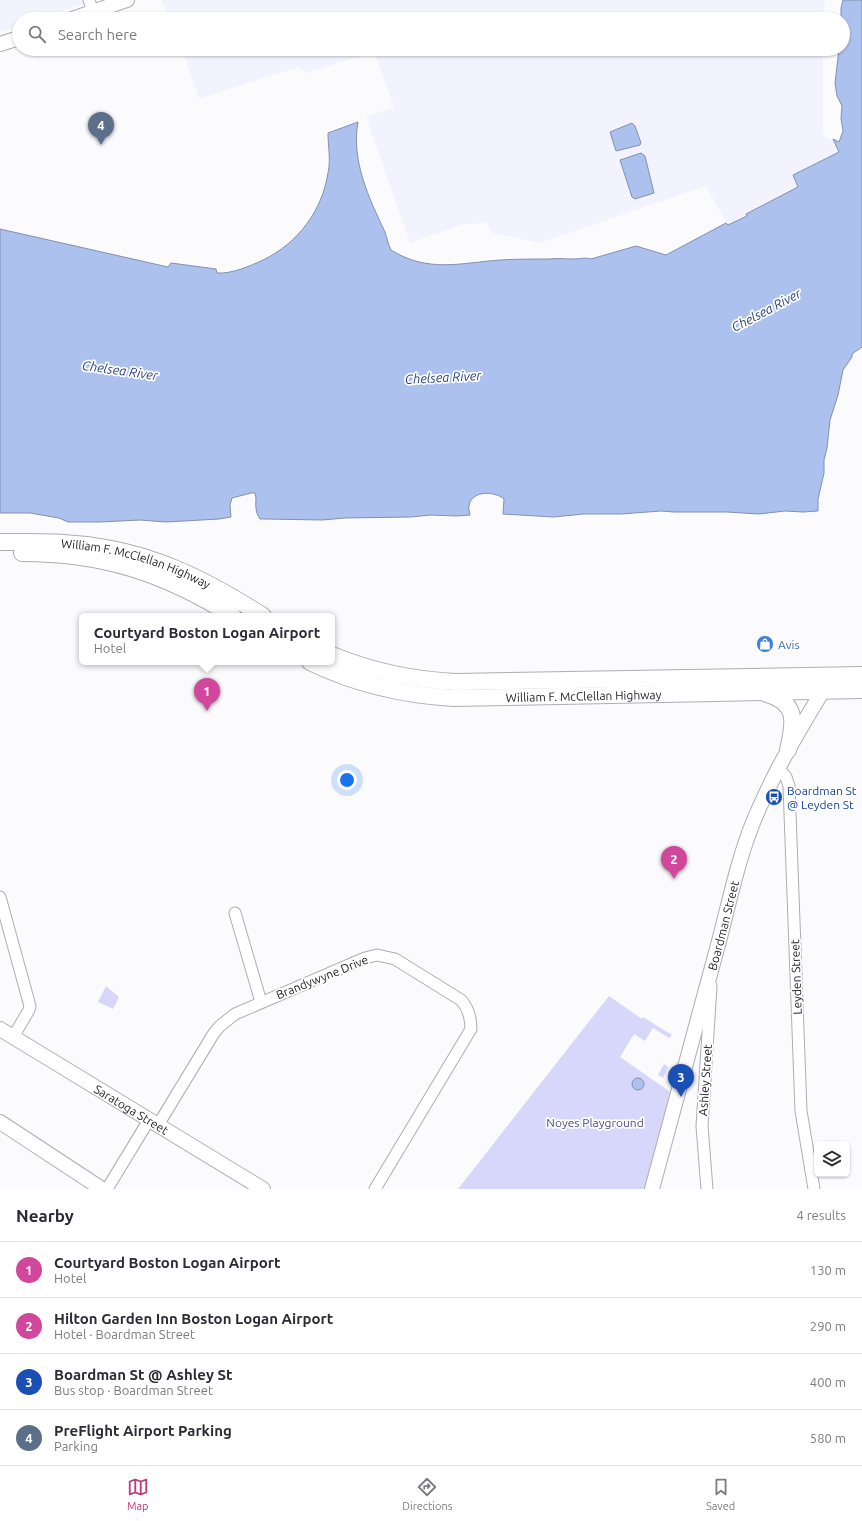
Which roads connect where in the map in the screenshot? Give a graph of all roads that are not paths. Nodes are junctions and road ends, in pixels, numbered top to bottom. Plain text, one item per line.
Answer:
1 (127, 0) edge
2 (91, 6) edge
3 (82, 12) edge
4 (12, 40) edge
5 (0, 44) edge
6 (0, 542) edge
7 (0, 553) edge
8 (228, 613) edge
9 (258, 613) edge
10 (335, 655) edge
11 (317, 665) edge
12 (832, 676) junction
13 (862, 676) edge
14 (862, 690) edge
15 (822, 691) junction
16 (764, 693) junction
17 (788, 750) junction
18 (778, 768) junction
19 (0, 897) edge
20 (235, 913) dead end
21 (711, 971) junction
22 (261, 1002) junction
23 (696, 1024) junction
24 (0, 1029) edge
25 (709, 1031) junction
26 (13, 1037) junction
27 (0, 1122) edge
28 (154, 1123) junction
29 (0, 1132) edge
30 (86, 1189) edge
31 (102, 1189) edge
32 (107, 1189) edge
33 (263, 1189) edge
34 (375, 1189) edge
35 (652, 1189) edge
36 (707, 1189) edge
37 (814, 1189) edge

1 - 2 main road
2 - 3 main road
4 - 5 main road
6 - 9 highway, William F. McClellan Highway
7 - 8 highway, William F. McClellan Highway
10 - 12 highway, William F. McClellan Highway
11 - 16 highway, William F. McClellan Highway
12 - 13 highway, William F. McClellan Highway
12 - 15 main road, Boardman Street
14 - 15 highway, William F. McClellan Highway
15 - 16 highway, William F. McClellan Highway
15 - 17 main road, Boardman Street
16 - 17 highway
17 - 18 main road, Boardman Street
18 - 21 main road, Boardman Street
18 - 37 street, Leyden Street
19 - 26 street
20 - 22 street
21 - 23 main road, Boardman Street
21 - 25 street, Ashley Street
22 - 28 street, Brandywyne Drive
22 - 34 street, Brandywyne Drive
23 - 25 street
23 - 35 main road, Boardman Street
24 - 26 main road, Saratoga Street
25 - 36 street, Ashley Street
26 - 28 main road, Saratoga Street
27 - 31 main road
28 - 32 street, Brandywyne Drive
28 - 33 main road, Saratoga Street
29 - 30 main road

